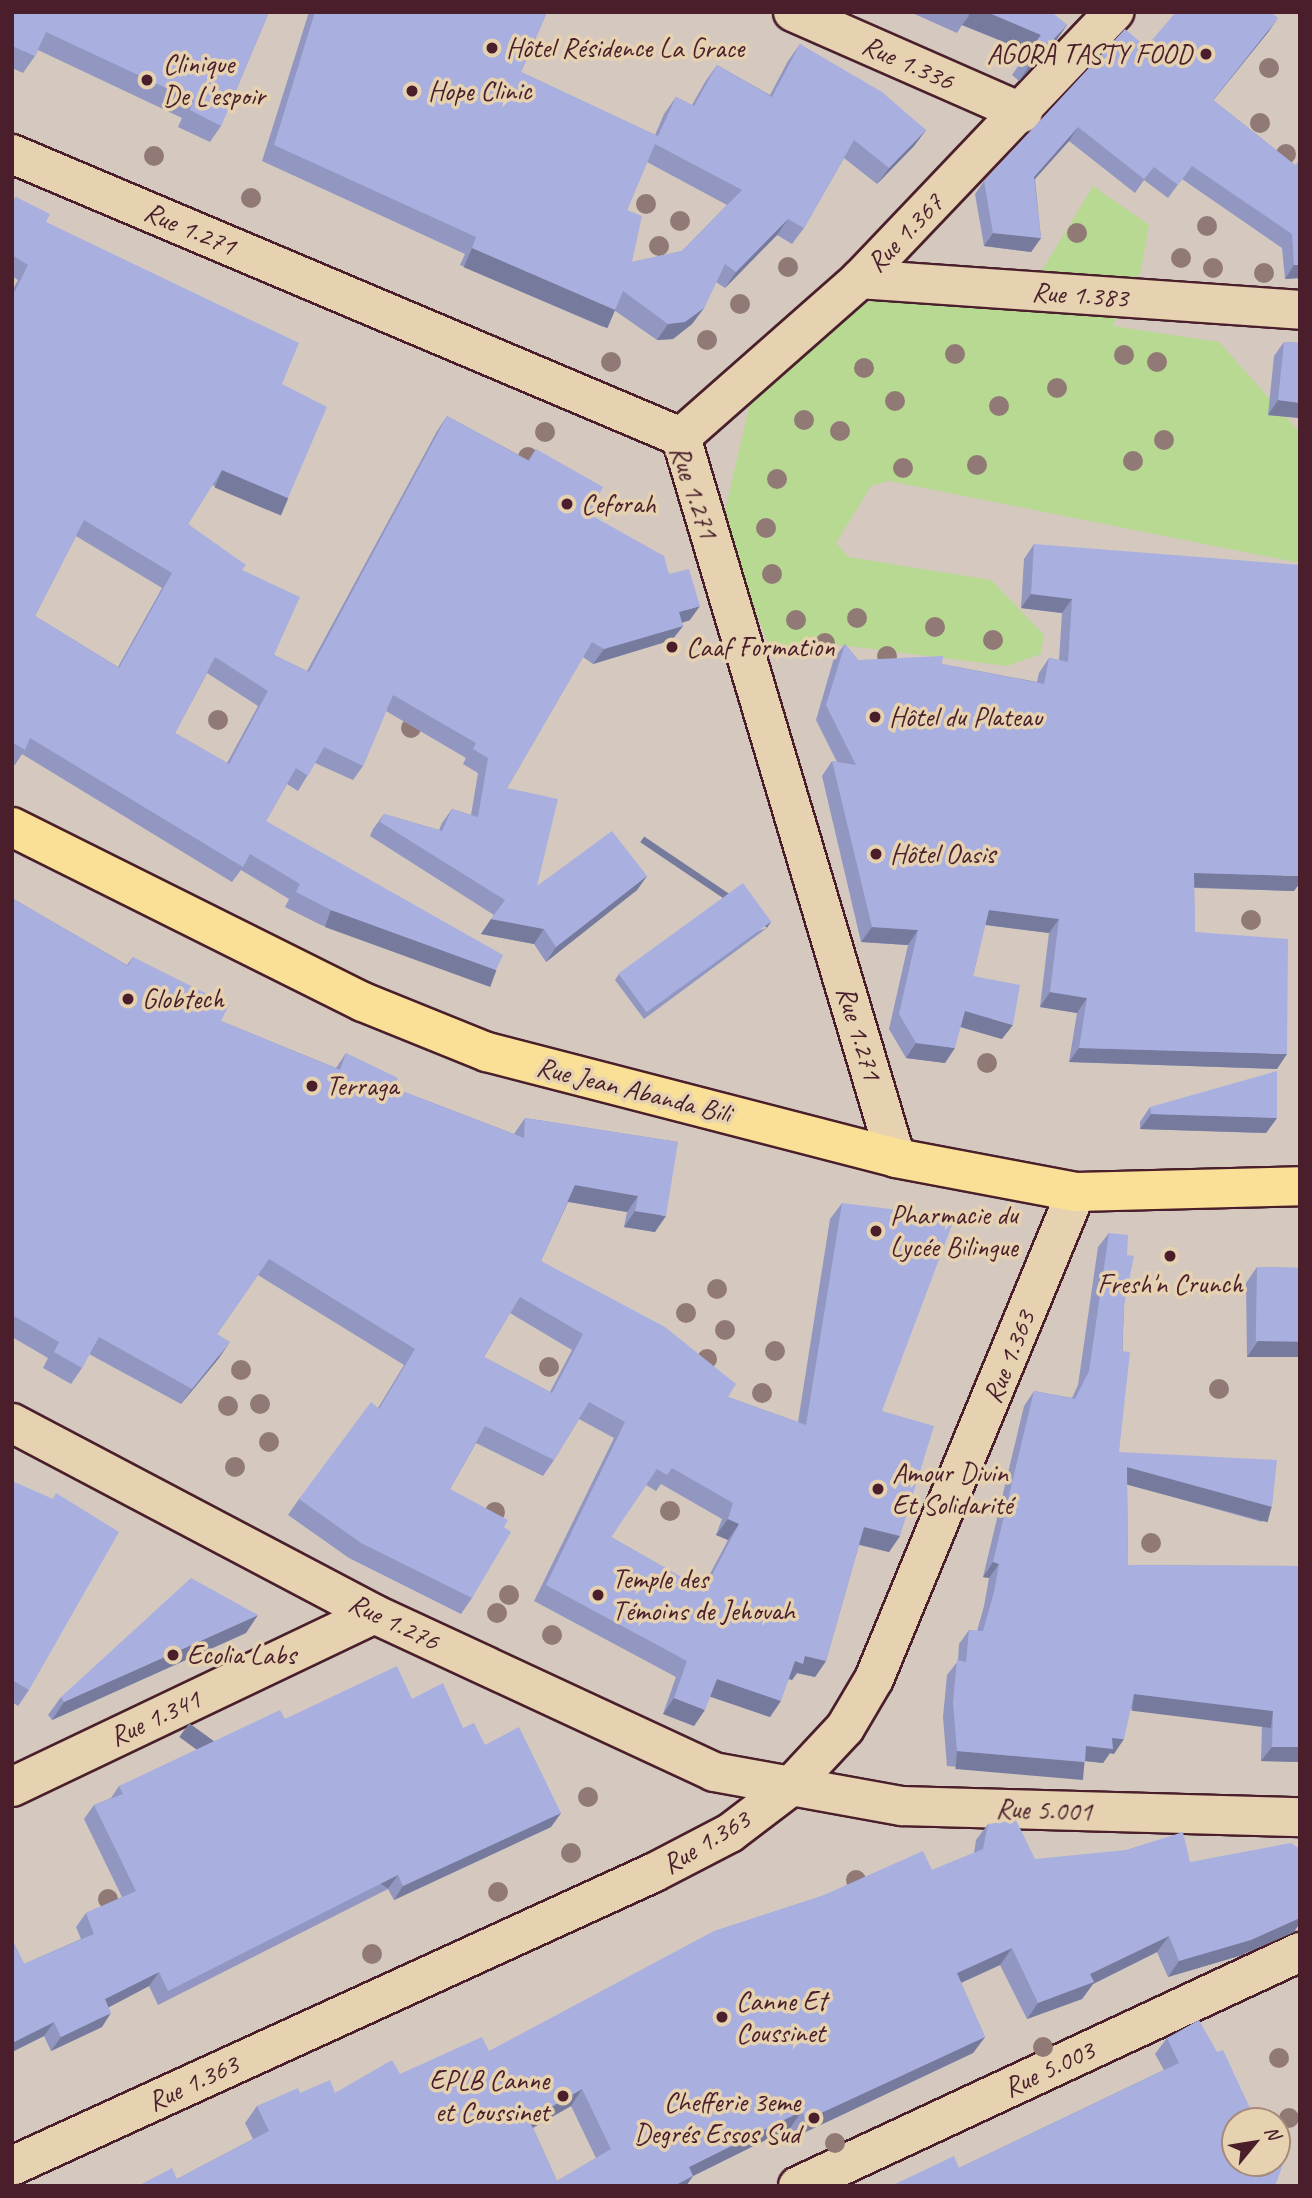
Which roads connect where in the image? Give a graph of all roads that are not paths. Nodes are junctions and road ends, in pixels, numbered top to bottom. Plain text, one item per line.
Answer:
1 (793, 12) edge
2 (1114, 12) edge
3 (1023, 113) junction
4 (12, 154) edge
5 (860, 279) junction
6 (1300, 310) edge
7 (681, 437) junction
8 (12, 827) edge
9 (896, 1158) junction
10 (1300, 1186) edge
11 (1076, 1192) junction
12 (12, 1423) edge
13 (374, 1614) junction
14 (12, 1787) edge
15 (789, 1788) junction
16 (1300, 1817) edge
17 (1300, 1952) edge
18 (12, 2166) edge
19 (798, 2186) edge

1 - 3 street, Rue 1.336
2 - 3 street, Rue 1.367
3 - 5 street, Rue 1.367
4 - 7 street, Rue 1.271
5 - 6 street, Rue 1.383
5 - 7 street, Rue 1.367
7 - 9 street, Rue 1.271
8 - 9 main road, Rue Jean Abanda Bili
9 - 11 main road, Rue Jean Abanda Bili
10 - 11 main road, Rue Jean Abanda Bili
11 - 15 street, Rue 1.363
12 - 13 street, Rue 1.276
13 - 14 street, Rue 1.341
13 - 15 street, Rue 1.276
15 - 16 street, Rue 5.001
15 - 18 street, Rue 1.363
17 - 19 street, Rue 5.003

